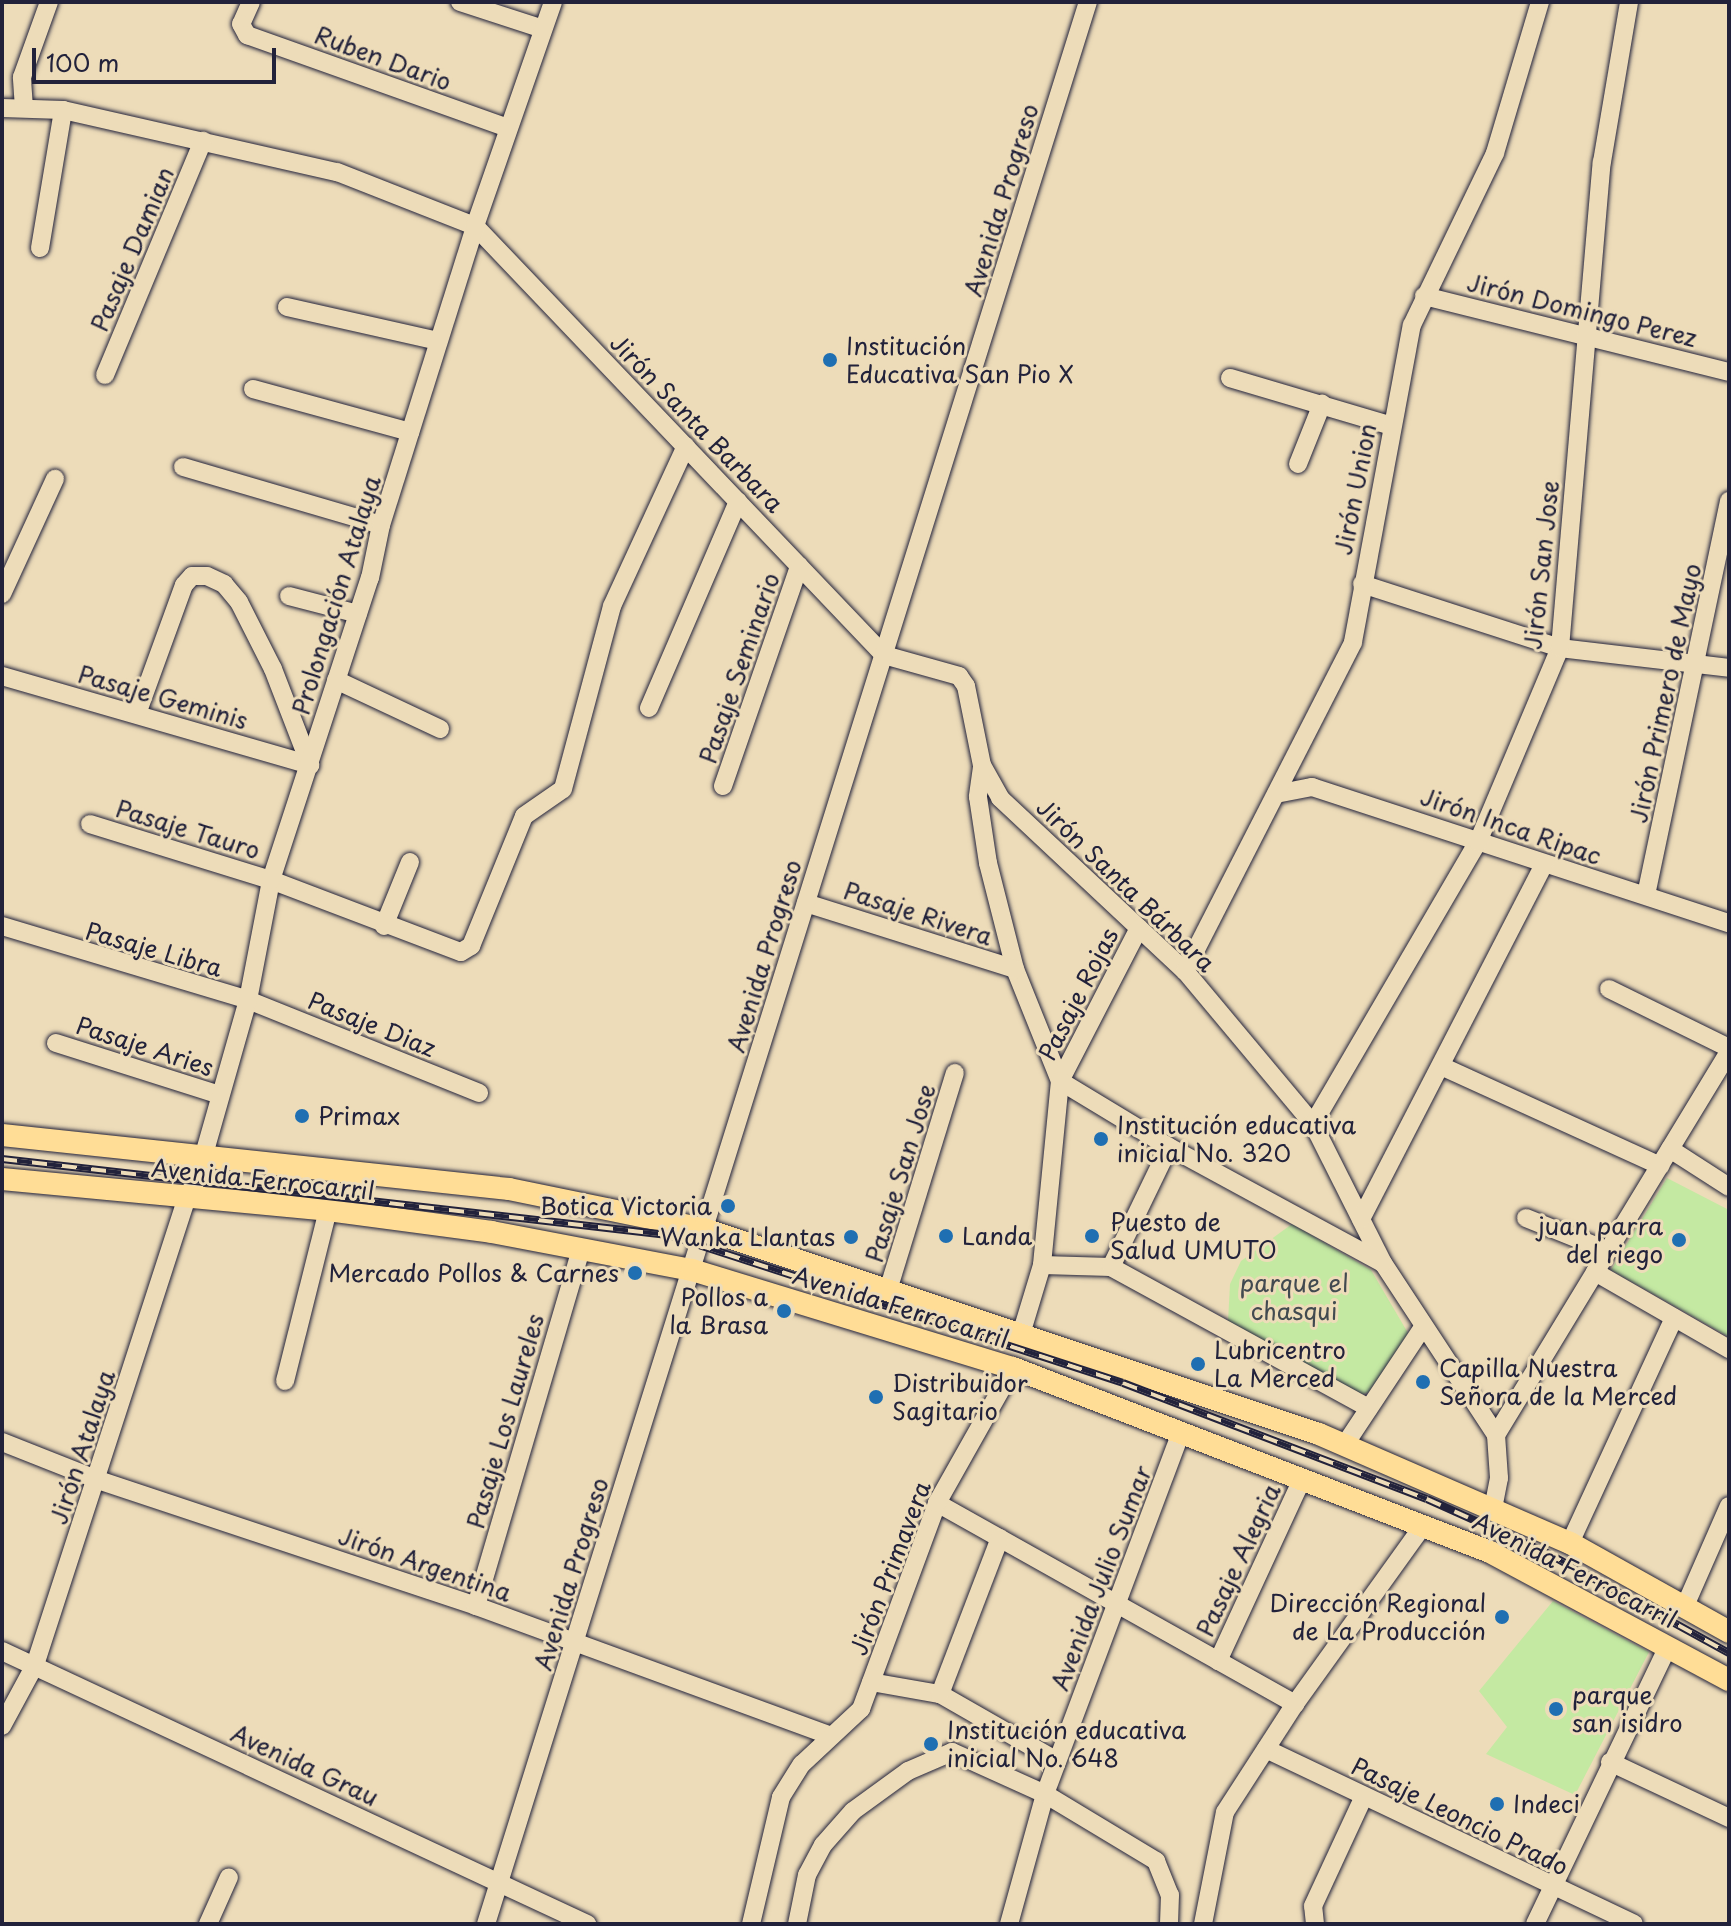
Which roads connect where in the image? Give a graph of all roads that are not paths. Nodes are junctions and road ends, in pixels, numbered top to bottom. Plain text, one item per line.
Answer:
1 (49, 2) edge
2 (251, 2) edge
3 (460, 2) edge
4 (553, 2) edge
5 (1088, 2) edge
6 (1540, 2) edge
7 (1629, 2) edge
8 (543, 29) junction
9 (2, 108) edge
10 (24, 108) junction
11 (63, 110) junction
12 (508, 128) junction
13 (203, 141) junction
14 (475, 226) junction
15 (40, 248) dead end
16 (1424, 296) junction
17 (287, 307) dead end
18 (1585, 335) junction
19 (438, 341) junction
20 (1729, 372) edge
21 (105, 375) dead end
22 (1230, 378) dead end
23 (253, 389) dead end
24 (1322, 404) junction
25 (1392, 426) junction
26 (410, 432) junction
27 (686, 446) junction
28 (1298, 464) dead end
29 (183, 467) dead end
30 (55, 479) dead end
31 (738, 501) junction
32 (1729, 501) edge
33 (381, 525) junction
34 (799, 566) junction
35 (1362, 584) junction
36 (2, 594) edge
37 (289, 596) dead end
38 (358, 614) junction
39 (1560, 648) junction
40 (884, 655) junction
41 (1697, 665) junction
42 (1729, 668) edge
43 (2, 676) edge
44 (336, 680) junction
45 (649, 708) dead end
46 (137, 714) junction
47 (440, 729) dead end
48 (310, 765) junction
49 (982, 765) junction
50 (723, 786) dead end
51 (1276, 794) junction
52 (90, 824) dead end
53 (1478, 842) junction
54 (410, 862) dead end
55 (1544, 865) junction
56 (271, 880) junction
57 (1646, 895) junction
58 (806, 903) junction
59 (1729, 923) edge
60 (2, 926) edge
61 (384, 926) junction
62 (1139, 928) junction
63 (1015, 969) junction
64 (1185, 971) junction
65 (1609, 989) dead end
66 (248, 1000) junction
67 (56, 1043) dead end
68 (1729, 1050) edge
69 (1441, 1066) junction
70 (955, 1073) dead end
71 (1060, 1081) junction
72 (479, 1093) dead end
73 (220, 1095) junction
74 (1313, 1124) junction
75 (2, 1135) edge
76 (1169, 1147) junction
77 (1670, 1149) junction
78 (201, 1156) junction
79 (1660, 1166) junction
80 (2, 1179) edge
81 (1729, 1187) edge
82 (192, 1188) junction
83 (328, 1210) junction
84 (1526, 1218) dead end
85 (1361, 1219) junction
86 (704, 1229) junction
87 (581, 1249) junction
88 (1608, 1251) junction
89 (1383, 1263) junction
90 (1042, 1265) junction
91 (1111, 1267) junction
92 (692, 1270) junction
93 (1595, 1272) junction
94 (889, 1287) junction
95 (1674, 1318) junction
96 (1423, 1327) junction
97 (1022, 1331) junction
98 (1729, 1349) edge
99 (1013, 1368) junction
100 (285, 1381) dead end
101 (1369, 1408) junction
102 (1181, 1433) junction
103 (1496, 1435) junction
104 (2, 1442) edge
105 (1344, 1446) junction
106 (1302, 1479) junction
107 (98, 1480) junction
108 (937, 1503) junction
109 (1729, 1506) edge
110 (1493, 1510) junction
111 (1423, 1526) junction
112 (1000, 1538) junction
113 (1570, 1543) junction
114 (1116, 1604) junction
115 (476, 1606) junction
116 (1685, 1606) junction
117 (1729, 1632) edge
118 (575, 1642) junction
119 (1668, 1647) junction
120 (2, 1651) edge
121 (1218, 1661) junction
122 (35, 1665) junction
123 (1729, 1680) edge
124 (871, 1682) junction
125 (940, 1694) junction
126 (1295, 1704) junction
127 (2, 1726) edge
128 (831, 1736) junction
129 (1266, 1749) junction
130 (1057, 1761) junction
131 (1610, 1762) junction
132 (1045, 1794) junction
133 (1364, 1796) junction
134 (1729, 1818) edge
135 (229, 1877) dead end
136 (499, 1883) junction
137 (1553, 1887) junction
138 (208, 1924) edge
139 (486, 1924) edge
140 (587, 1924) edge
141 (751, 1924) edge
142 (797, 1924) edge
143 (1009, 1924) edge
144 (1169, 1924) edge
145 (1203, 1924) edge
146 (1315, 1924) edge
147 (1535, 1924) edge
148 (1634, 1924) edge

1 - 10 street
2 - 12 street, Ruben Dario
3 - 8 street
4 - 8 street
5 - 40 street, Avenida Progreso
6 - 16 street, Jirón Union
7 - 18 street, Jirón San Jose
8 - 12 street, Prolongación Atalaya
9 - 10 street
10 - 11 street
11 - 13 street
11 - 15 street
12 - 14 street, Prolongación Atalaya
13 - 14 street
13 - 21 street, Pasaje Damian
14 - 19 street, Prolongación Atalaya
14 - 27 street, Jirón Santa Barbara
16 - 18 street, Jirón Domingo Perez
16 - 25 street, Jirón Union
17 - 19 street
18 - 20 street, Jirón Domingo Perez
18 - 39 street, Jirón San Jose
19 - 26 street, Prolongación Atalaya
22 - 24 street
23 - 26 street
24 - 25 street
24 - 28 street
25 - 35 street, Jirón Union
26 - 33 street, Prolongación Atalaya
27 - 31 street, Jirón Santa Barbara
27 - 61 street, Pasaje Tauro
29 - 33 street
30 - 36 street
31 - 34 street, Jirón Santa Barbara
31 - 45 street
32 - 41 street, Jirón Primero de Mayo
33 - 38 street, Prolongación Atalaya
34 - 40 street, Jirón Santa Barbara
34 - 50 street, Pasaje Seminario
35 - 39 street
35 - 51 street, Jirón Union
37 - 38 street
38 - 44 street, Prolongación Atalaya
39 - 41 street
39 - 53 street, Jirón San Jose
40 - 49 street, Jirón Santa Bárbara
40 - 58 street, Avenida Progreso
41 - 42 street
41 - 57 street, Jirón Primero de Mayo
43 - 46 street, Pasaje Geminis
44 - 47 street
44 - 48 street, Prolongación Atalaya
46 - 48 street, Pasaje Geminis
46 - 48 street
48 - 56 street, Prolongación Atalaya
49 - 62 street, Jirón Santa Bárbara
49 - 63 street
51 - 53 street, Jirón Inca Ripac
51 - 64 street, Jirón Union
52 - 56 street, Pasaje Tauro
53 - 55 street, Jirón Inca Ripac
53 - 74 street, Jirón San Jose
54 - 61 street
55 - 57 street, Jirón Inca Ripac
55 - 69 street
56 - 61 street, Pasaje Tauro
56 - 66 street, Prolongación Atalaya
57 - 59 street, Jirón Inca Ripac
58 - 63 street, Pasaje Rivera
58 - 86 street, Avenida Progreso
60 - 66 street, Pasaje Libra
62 - 64 street, Jirón Santa Bárbara
62 - 71 street, Pasaje Rojas
63 - 71 street
64 - 74 street, Jirón Santa Bárbara
65 - 68 street
66 - 72 street, Pasaje Diaz
66 - 73 street, Prolongación Atalaya
67 - 73 street, Pasaje Aries
68 - 77 street
69 - 79 street
69 - 85 street
70 - 94 street, Pasaje San Jose
71 - 76 street
71 - 90 street
73 - 78 street, Prolongación Atalaya
74 - 85 street, Jirón Santa Bárbara
75 - 78 main road, Avenida Ferrocarril
76 - 89 street
76 - 91 street
77 - 79 street
77 - 81 street
78 - 82 street, Prolongación Atalaya
78 - 86 main road, Avenida Ferrocarril
79 - 88 street
80 - 82 main road, Avenida Ferrocarril
82 - 83 main road, Avenida Ferrocarril
82 - 107 street, Jirón Atalaya
83 - 87 main road, Avenida Ferrocarril
83 - 100 street
84 - 88 street
85 - 89 street, Jirón Santa Bárbara
86 - 92 street, Avenida Progreso
86 - 94 main road, Avenida Ferrocarril
87 - 92 main road, Avenida Ferrocarril
87 - 115 street, Pasaje Los Laureles
88 - 93 street
89 - 96 street, Jirón Santa Bárbara
90 - 91 street
90 - 97 street
91 - 101 street
92 - 99 main road, Avenida Ferrocarril
92 - 118 street, Avenida Progreso
93 - 95 street
93 - 103 street
94 - 97 main road, Avenida Ferrocarril
95 - 98 street
95 - 113 street
96 - 101 street
96 - 103 street, Jirón Santa Bárbara
97 - 105 main road, Avenida Ferrocarril
99 - 102 main road, Avenida Ferrocarril
99 - 108 street, Jirón Primavera
101 - 105 street
102 - 106 main road, Avenida Ferrocarril
102 - 114 street, Avenida Julio Sumar
103 - 110 street
104 - 107 street, Jirón Argentina
105 - 110 main road, Avenida Ferrocarril
106 - 111 main road, Avenida Ferrocarril
106 - 121 street, Pasaje Alegria
107 - 115 street, Jirón Argentina
107 - 122 street, Jirón Atalaya
108 - 112 street
108 - 124 street, Jirón Primavera
109 - 116 street
110 - 113 main road, Avenida Ferrocarril
111 - 119 main road, Avenida Ferrocarril
111 - 126 street
112 - 114 street
112 - 125 street
113 - 116 main road, Avenida Ferrocarril
114 - 121 street
114 - 130 street, Avenida Julio Sumar
115 - 118 street, Jirón Argentina
116 - 117 main road, Avenida Ferrocarril
118 - 128 street, Jirón Argentina
118 - 136 street, Avenida Progreso
119 - 123 main road, Avenida Ferrocarril
119 - 131 street
120 - 122 street, Avenida Grau
121 - 126 street
122 - 127 street, Jirón Atalaya
122 - 136 street, Avenida Grau
124 - 125 street
124 - 128 street, Jirón Primavera
125 - 130 street
126 - 129 street
128 - 141 street, Jirón Primavera
129 - 133 street, Pasaje Leoncio Prado
129 - 145 street
130 - 132 street, Avenida Julio Sumar
131 - 134 street
131 - 137 street
132 - 142 street
132 - 143 street, Avenida Julio Sumar
132 - 144 street
133 - 137 street, Pasaje Leoncio Prado
133 - 146 street
135 - 138 street
136 - 139 street, Avenida Progreso
136 - 140 street, Avenida Grau
137 - 147 street
137 - 148 street, Pasaje Leoncio Prado

